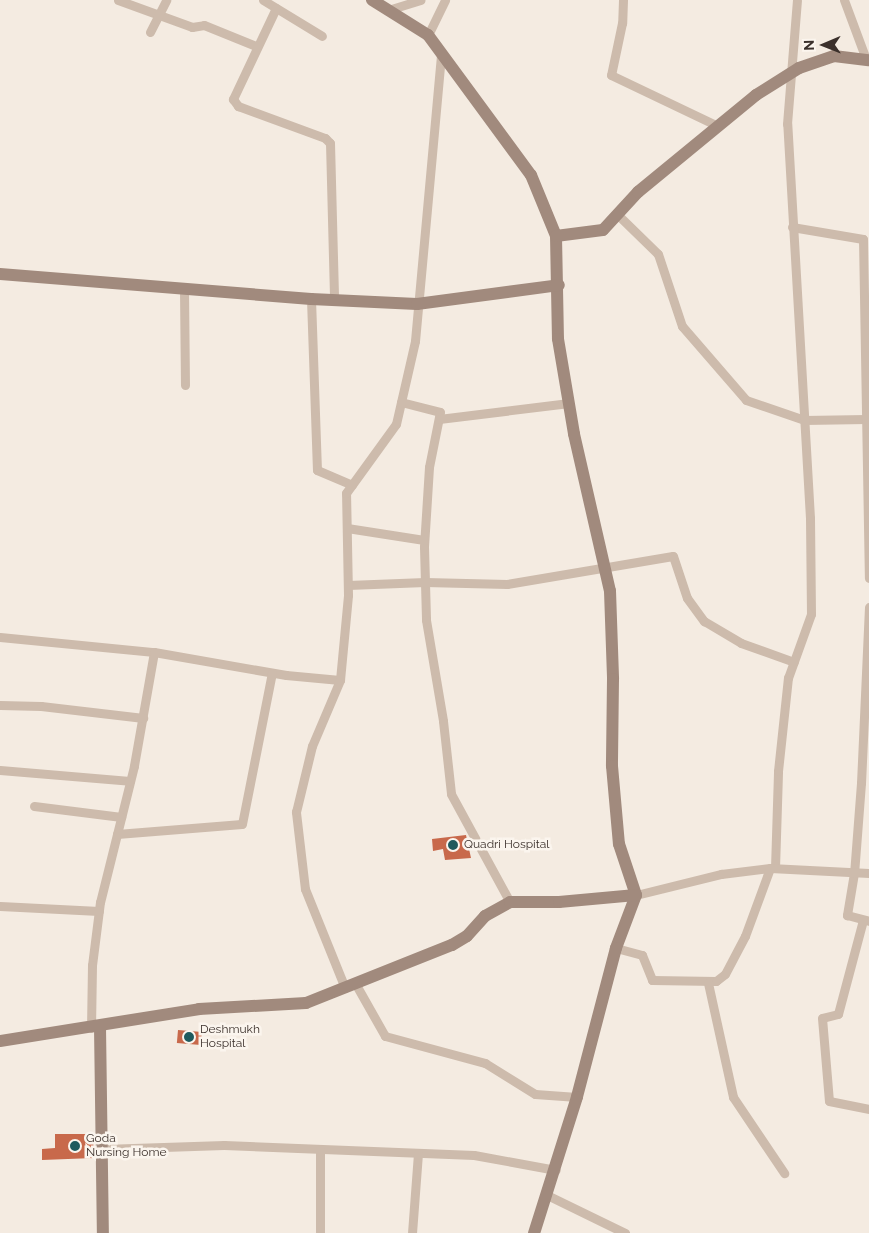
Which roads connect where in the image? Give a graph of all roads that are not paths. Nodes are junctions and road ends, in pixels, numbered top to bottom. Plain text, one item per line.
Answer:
1 (118, 0) edge
2 (166, 0) edge
3 (263, 0) edge
4 (372, 0) edge
5 (421, 0) edge
6 (445, 0) edge
7 (623, 0) edge
8 (797, 0) edge
9 (844, 0) edge
10 (276, 8) junction
11 (388, 10) junction
12 (159, 15) junction
13 (150, 32) dead end
14 (428, 35) junction
15 (322, 36) dead end
16 (256, 46) junction
17 (441, 53) junction
18 (868, 59) edge
19 (790, 74) junction
20 (718, 126) junction
21 (619, 216) junction
22 (792, 227) junction
23 (556, 236) junction
24 (866, 239) edge
25 (0, 274) edge
26 (559, 285) junction
27 (184, 290) junction
28 (311, 299) junction
29 (334, 299) junction
30 (417, 304) junction
31 (185, 385) dead end
32 (401, 402) junction
33 (569, 403) junction
34 (439, 419) junction
35 (866, 419) junction
36 (804, 420) junction
37 (352, 485) junction
38 (346, 528) junction
39 (424, 540) junction
40 (605, 569) junction
41 (869, 578) edge
42 (425, 582) junction
43 (348, 585) junction
44 (869, 607) edge
45 (869, 614) edge
46 (0, 637) edge
47 (154, 652) junction
48 (794, 662) junction
49 (272, 673) junction
50 (340, 680) junction
51 (0, 705) edge
52 (142, 718) junction
53 (0, 770) edge
54 (130, 781) junction
55 (34, 806) dead end
56 (121, 817) junction
57 (117, 834) junction
58 (772, 868) junction
59 (854, 873) junction
60 (869, 873) edge
61 (636, 895) junction
62 (510, 902) junction
63 (0, 906) edge
64 (99, 911) junction
65 (866, 921) edge
66 (616, 948) junction
67 (708, 983) junction
68 (350, 986) junction
69 (96, 1027) junction
70 (0, 1042) edge
71 (577, 1097) junction
72 (869, 1109) edge
73 (320, 1148) junction
74 (102, 1149) junction
75 (418, 1153) junction
76 (556, 1170) junction
77 (784, 1173) dead end
78 (547, 1195) junction
79 (103, 1233) edge
80 (320, 1233) edge
81 (412, 1233) edge
82 (534, 1233) edge
83 (625, 1233) edge

1 - 12 street
2 - 12 street
3 - 10 street
4 - 11 main road
5 - 11 street
6 - 14 street
7 - 20 street
8 - 19 street
9 - 18 street
10 - 15 street
10 - 16 street
11 - 14 main road
12 - 13 street
12 - 16 street
14 - 17 main road
16 - 29 street
17 - 23 main road
17 - 30 street
18 - 19 main road
19 - 20 main road
19 - 22 street
20 - 21 main road
21 - 23 main road
21 - 36 street
22 - 24 street
22 - 36 street
23 - 26 main road
24 - 35 street
25 - 27 main road
26 - 30 main road
26 - 33 main road
27 - 28 main road
27 - 31 street
28 - 29 main road
28 - 37 street
29 - 30 main road
30 - 32 street
32 - 34 street
32 - 37 street
33 - 34 street
33 - 40 main road
34 - 39 street
35 - 36 street
35 - 41 street
36 - 48 street
37 - 38 street
38 - 39 street
38 - 43 street
39 - 42 street
40 - 42 street
40 - 48 street
40 - 61 main road
42 - 43 street
42 - 62 street
43 - 50 street
44 - 45 street
45 - 59 street
46 - 47 street
47 - 49 street
47 - 52 street
48 - 58 street
49 - 50 street
49 - 57 street
50 - 68 street
51 - 52 street
52 - 54 street
53 - 54 street
54 - 56 street
55 - 56 street
56 - 57 street
57 - 64 street
58 - 59 street
58 - 61 street
58 - 67 street
59 - 60 street
59 - 65 street
61 - 62 main road
61 - 66 main road
62 - 68 main road
63 - 64 street
64 - 69 street
65 - 72 street
66 - 67 street
66 - 71 main road
67 - 77 street
68 - 69 main road
68 - 71 street
69 - 70 main road
69 - 74 main road
71 - 76 main road
73 - 74 street
73 - 75 street
73 - 80 street
74 - 79 main road
75 - 76 street
75 - 81 street
76 - 78 main road
78 - 82 main road
78 - 83 street

